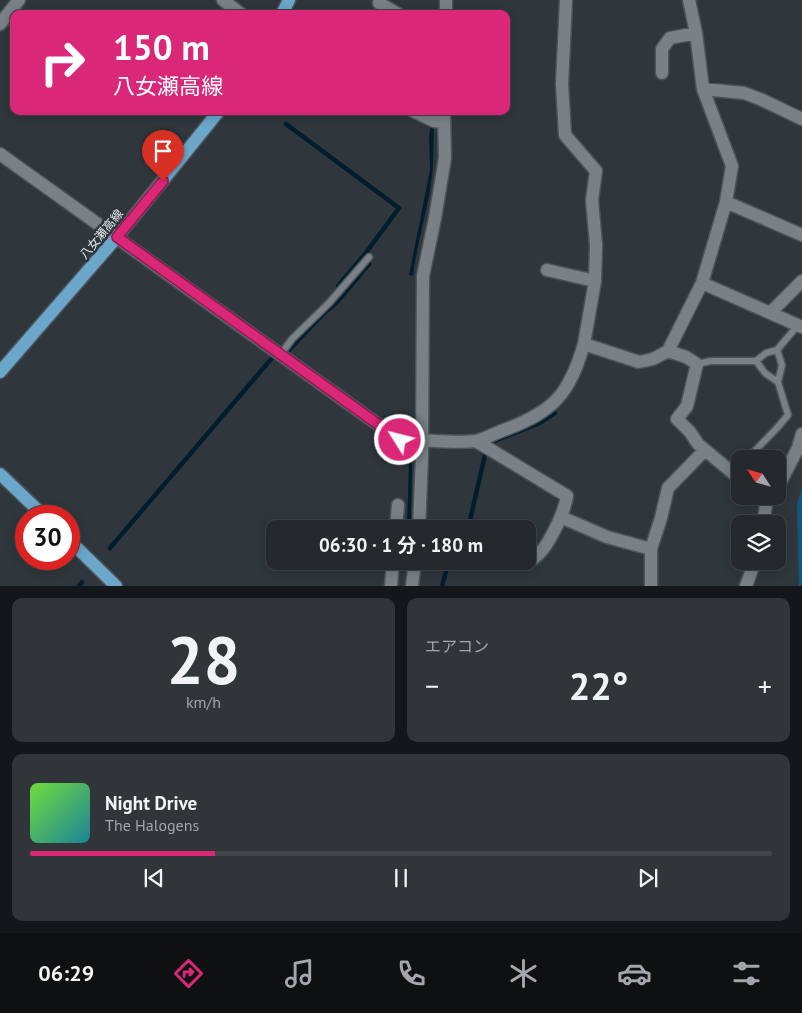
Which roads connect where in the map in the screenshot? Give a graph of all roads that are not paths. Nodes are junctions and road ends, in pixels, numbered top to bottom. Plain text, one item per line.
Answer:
1 (19, 0) edge
2 (223, 0) edge
3 (566, 0) edge
4 (689, 0) edge
5 (379, 3) dead end
6 (11, 10) edge
7 (236, 10) edge
8 (391, 10) edge
9 (10, 11) edge
10 (0, 24) edge
11 (696, 33) junction
12 (662, 73) dead end
13 (703, 89) junction
14 (216, 115) edge
15 (421, 115) edge
16 (444, 117) edge
17 (802, 119) edge
18 (0, 154) edge
19 (726, 202) junction
20 (802, 235) edge
21 (117, 237) junction
22 (370, 257) dead end
23 (547, 270) dead end
24 (595, 281) junction
25 (802, 281) edge
26 (702, 283) junction
27 (771, 312) junction
28 (800, 326) edge
29 (584, 344) junction
30 (777, 350) junction
31 (668, 351) junction
32 (281, 354) junction
33 (756, 361) junction
34 (697, 364) junction
35 (0, 372) edge
36 (778, 382) junction
37 (802, 434) edge
38 (421, 440) junction
39 (476, 441) junction
40 (705, 450) junction
41 (755, 450) edge
42 (422, 456) junction
43 (731, 468) edge
44 (786, 471) edge
45 (0, 474) edge
46 (32, 505) edge
47 (398, 505) dead end
48 (561, 517) junction
49 (397, 520) edge
50 (419, 520) edge
51 (651, 549) junction
52 (80, 551) edge
53 (536, 558) edge
54 (392, 570) edge
55 (414, 570) edge
56 (752, 570) edge
57 (116, 586) edge
58 (391, 586) edge
59 (412, 586) edge
60 (651, 586) edge
61 (746, 586) edge

1 - 6 street
2 - 7 street
3 - 24 street
4 - 11 street
5 - 8 street
9 - 10 street
11 - 12 street
11 - 13 street
13 - 17 street
13 - 19 street
14 - 21 main road, 八女瀬高線
15 - 16 street
16 - 38 street
18 - 21 street
19 - 20 street
19 - 26 street
21 - 32 street
21 - 35 main road, 八女瀬高線
22 - 32 lane
23 - 24 street
24 - 29 street
25 - 27 street
26 - 27 street
26 - 31 street
27 - 28 street
28 - 30 lane
29 - 31 street
29 - 39 street
30 - 33 lane
30 - 36 lane
31 - 34 street
32 - 42 street
33 - 34 lane
33 - 36 lane
34 - 40 street
36 - 41 lane
37 - 44 street
38 - 39 street
38 - 42 street
39 - 48 street
40 - 43 street
40 - 51 street
42 - 50 street
45 - 46 main road
47 - 49 street
48 - 51 street
48 - 53 street
51 - 60 street
52 - 57 main road
54 - 58 street
55 - 59 street
56 - 61 street

